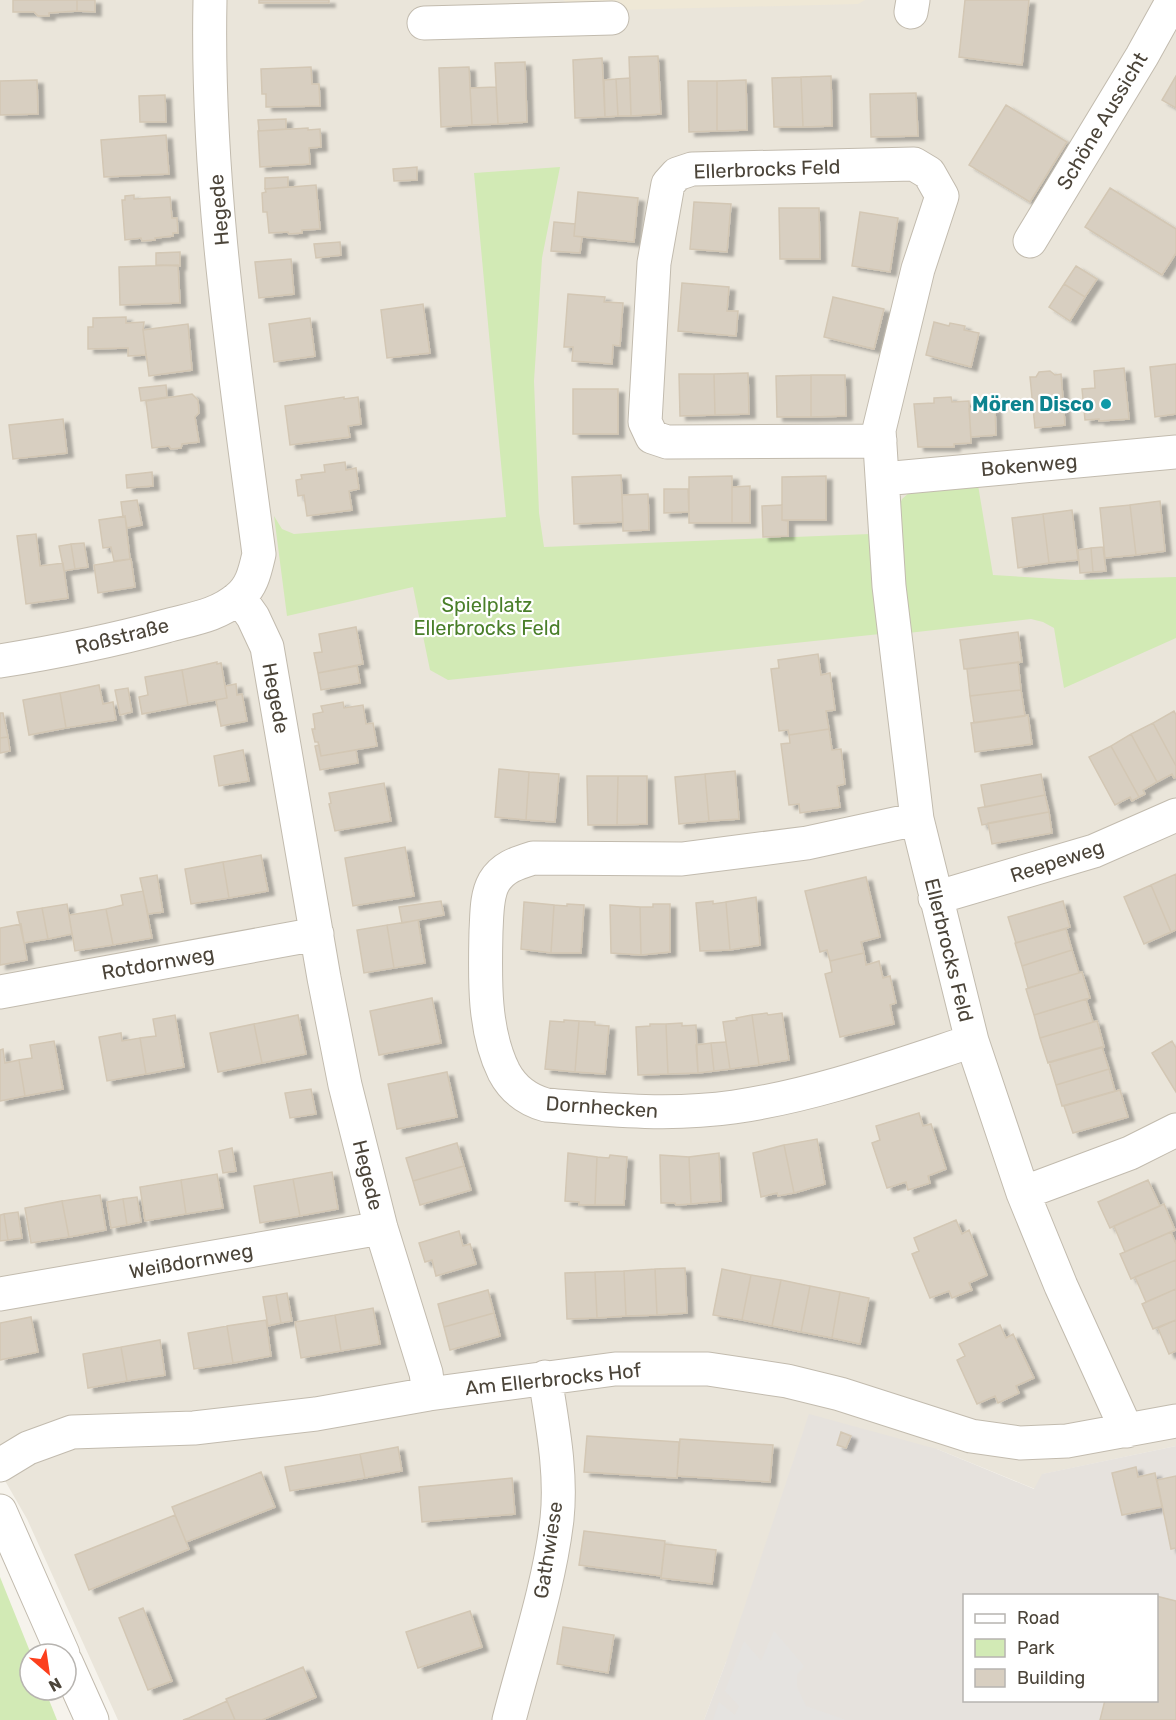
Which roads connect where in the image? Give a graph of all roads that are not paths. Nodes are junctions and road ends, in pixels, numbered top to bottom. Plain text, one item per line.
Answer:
1 (210, 0) edge
2 (1173, 0) edge
3 (547, 10) edge
4 (612, 18) dead end
5 (424, 23) dead end
6 (1030, 241) dead end
7 (879, 441) junction
8 (1176, 452) edge
9 (883, 479) junction
10 (240, 597) junction
11 (0, 661) edge
12 (1176, 815) edge
13 (917, 819) junction
14 (935, 898) junction
15 (317, 934) junction
16 (0, 992) edge
17 (972, 1041) junction
18 (1176, 1130) edge
19 (1023, 1193) junction
20 (381, 1228) junction
21 (0, 1294) edge
22 (545, 1377) junction
23 (429, 1394) junction
24 (1176, 1421) edge
25 (1126, 1431) junction
26 (0, 1465) edge
27 (0, 1511) edge
28 (58, 1642) edge
29 (78, 1689) edge
30 (92, 1720) edge
31 (509, 1720) edge

1 - 10 street, Hegede
2 - 6 street, Schöne Aussicht
3 - 4 street
3 - 5 street
7 - 7 street, Ellerbrocks Feld
7 - 9 street, Ellerbrocks Feld
8 - 9 street, Bokenweg
9 - 13 street, Ellerbrocks Feld
10 - 11 street, Roßstraße
10 - 15 street, Hegede
12 - 14 street, Reepeweg
13 - 14 street, Ellerbrocks Feld
13 - 17 street, Dornhecken
14 - 17 street, Ellerbrocks Feld
15 - 16 street, Rotdornweg
15 - 20 street, Hegede
17 - 19 street, Ellerbrocks Feld
18 - 19 street
19 - 25 street, Ellerbrocks Feld
20 - 21 street, Weißdornweg
20 - 23 street, Hegede
22 - 23 street, Am Ellerbrocks Hof
22 - 25 street, Am Ellerbrocks Hof
22 - 31 street, Gathwiese
23 - 26 street, Am Ellerbrocks Hof
24 - 25 street, Am Ellerbrocks Hof
27 - 28 street
29 - 30 street

